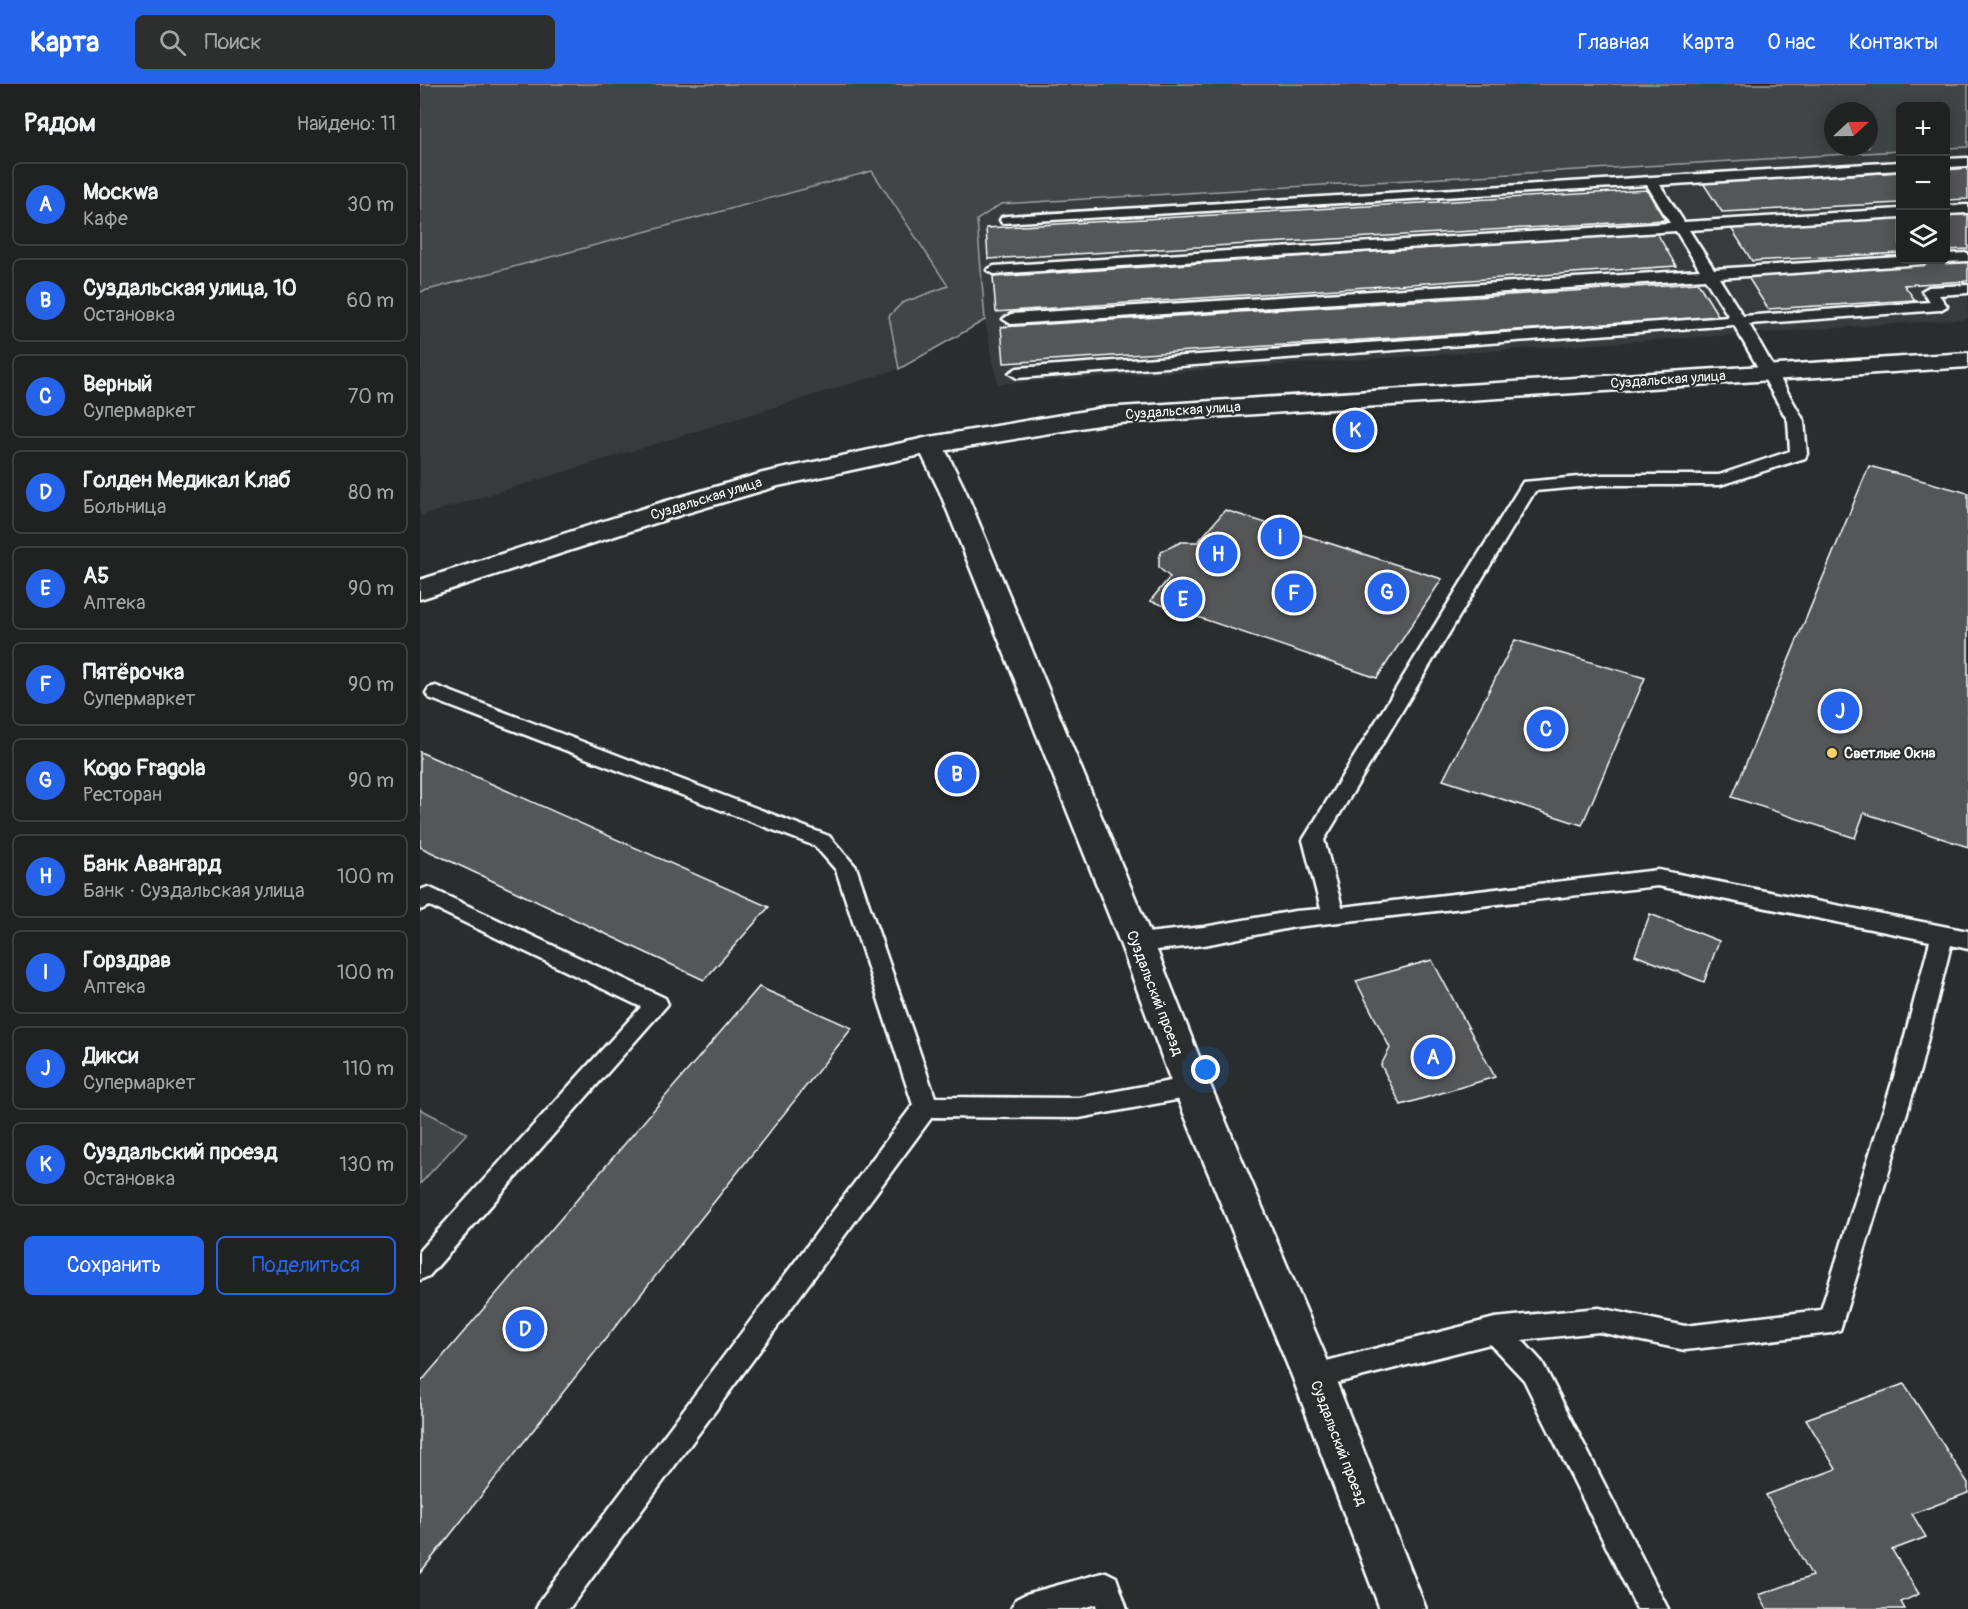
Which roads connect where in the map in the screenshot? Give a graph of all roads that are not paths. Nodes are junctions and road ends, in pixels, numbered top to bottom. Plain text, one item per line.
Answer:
1 (1968, 162) edge
2 (1950, 163) edge
3 (1896, 166) edge
4 (1650, 181) junction
5 (1968, 209) edge
6 (1950, 210) edge
7 (1896, 213) edge
8 (1007, 220) dead end
9 (1679, 227) junction
10 (1968, 257) edge
11 (1950, 258) edge
12 (1896, 262) edge
13 (994, 270) dead end
14 (1709, 273) junction
15 (1968, 289) edge
16 (1011, 319) dead end
17 (1739, 321) junction
18 (1968, 360) edge
19 (1017, 373) dead end
20 (1769, 373) junction
21 (930, 446) junction
22 (420, 590) edge
23 (436, 693) dead end
24 (420, 902) edge
25 (1334, 916) junction
26 (1955, 938) edge
27 (1137, 944) junction
28 (1192, 1087) junction
29 (926, 1107) junction
30 (420, 1268) edge
31 (1495, 1330) junction
32 (1313, 1376) junction
33 (551, 1609) edge
34 (1026, 1609) edge
35 (1112, 1609) edge
36 (1403, 1609) edge
37 (1653, 1609) edge

1 - 2 lane
3 - 4 lane
4 - 8 lane
4 - 9 lane
5 - 6 lane
7 - 9 lane
9 - 13 lane
9 - 14 lane
10 - 11 lane
12 - 14 lane
14 - 16 lane
14 - 17 lane
15 - 17 lane
17 - 19 lane
17 - 20 lane
18 - 20 street, Суздальская улица
20 - 21 street, Суздальская улица
20 - 25 lane
21 - 22 street, Суздальская улица
21 - 27 street, Суздальский проезд
23 - 29 lane
24 - 30 lane
25 - 26 lane
25 - 27 lane
26 - 31 lane
27 - 28 street, Суздальский проезд
28 - 29 lane
28 - 32 street, Суздальский проезд
29 - 33 lane
31 - 32 lane
31 - 37 lane
32 - 36 street, Суздальский проезд
34 - 35 lane

